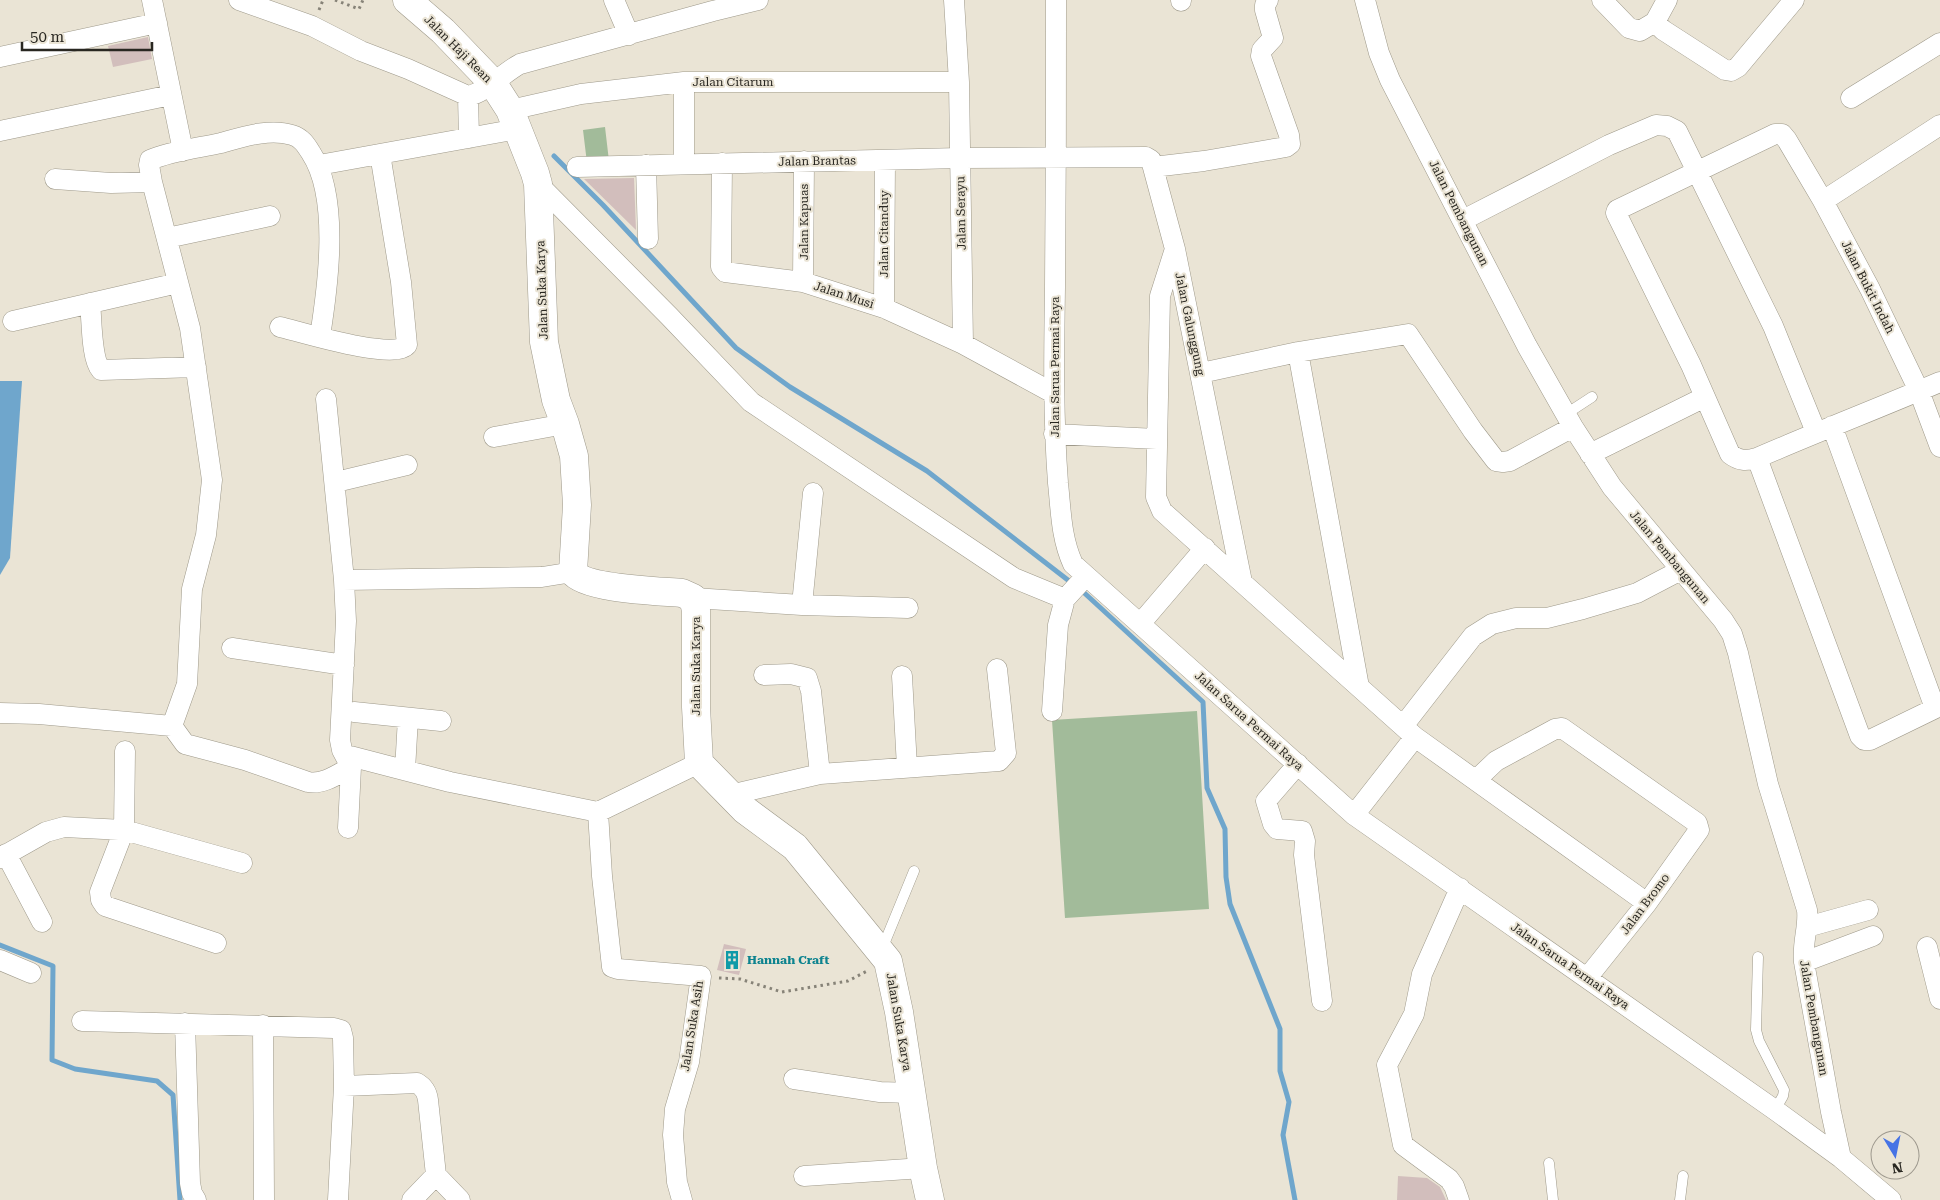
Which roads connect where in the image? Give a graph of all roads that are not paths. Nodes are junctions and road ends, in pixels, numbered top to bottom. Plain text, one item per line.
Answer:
1 (152, 0) edge
2 (239, 0) edge
3 (407, 0) edge
4 (614, 0) edge
5 (758, 0) edge
6 (954, 0) edge
7 (1056, 0) edge
8 (1268, 0) edge
9 (1365, 0) edge
10 (1602, 0) edge
11 (1667, 0) edge
12 (1794, 0) edge
13 (737, 2) edge
14 (1655, 22) junction
15 (157, 23) junction
16 (629, 35) junction
17 (1940, 43) edge
18 (0, 57) edge
19 (492, 82) junction
20 (684, 82) junction
21 (959, 82) junction
22 (171, 95) junction
23 (468, 96) junction
24 (1851, 98) dead end
25 (514, 119) junction
26 (1940, 125) edge
27 (0, 131) edge
28 (470, 138) junction
29 (183, 151) junction
30 (380, 154) junction
31 (960, 158) junction
32 (1057, 158) junction
33 (884, 160) junction
34 (804, 162) junction
35 (722, 163) junction
36 (319, 164) junction
37 (684, 164) junction
38 (646, 165) junction
39 (1153, 166) junction
40 (577, 167) dead end
41 (1698, 173) junction
42 (55, 179) dead end
43 (152, 182) junction
44 (538, 184) junction
45 (1823, 201) junction
46 (270, 216) dead end
47 (1463, 220) junction
48 (167, 238) junction
49 (648, 239) dead end
50 (1175, 249) junction
51 (803, 282) junction
52 (178, 283) junction
53 (90, 304) junction
54 (884, 308) junction
55 (13, 322) dead end
56 (280, 327) dead end
57 (320, 336) junction
58 (963, 344) junction
59 (1298, 352) junction
60 (196, 367) junction
61 (1200, 373) junction
62 (1940, 382) edge
63 (1919, 391) junction
64 (1053, 393) junction
65 (1592, 397) dead end
66 (1705, 397) junction
67 (326, 398) dead end
68 (1570, 420) junction
69 (565, 424) junction
70 (1824, 429) junction
71 (1054, 434) junction
72 (494, 437) dead end
73 (1157, 439) junction
74 (1940, 447) edge
75 (1590, 454) junction
76 (1757, 458) junction
77 (407, 465) dead end
78 (336, 482) junction
79 (813, 493) dead end
80 (1205, 548) junction
81 (1680, 570) junction
82 (573, 572) junction
83 (344, 580) junction
84 (1242, 582) junction
85 (1076, 587) junction
86 (693, 598) junction
87 (802, 605) junction
88 (908, 608) dead end
89 (1140, 624) junction
90 (232, 648) dead end
91 (344, 666) junction
92 (996, 669) dead end
93 (764, 675) dead end
94 (902, 676) dead end
95 (1358, 687) junction
96 (1938, 707) edge
97 (1052, 711) dead end
98 (354, 712) dead end
99 (0, 713) edge
100 (408, 718) junction
101 (441, 721) dead end
102 (172, 726) junction
103 (1409, 731) junction
104 (125, 750) dead end
105 (349, 761) junction
106 (699, 763) junction
107 (1298, 764) junction
108 (906, 767) junction
109 (405, 770) junction
110 (820, 774) junction
111 (1476, 780) junction
112 (730, 795) junction
113 (598, 812) junction
114 (1354, 815) junction
115 (348, 828) dead end
116 (124, 830) junction
117 (3, 856) edge
118 (242, 863) dead end
119 (914, 871) dead end
120 (1460, 888) junction
121 (1647, 903) junction
122 (1868, 910) dead end
123 (42, 922) dead end
124 (1807, 927) junction
125 (1873, 936) dead end
126 (216, 942) dead end
127 (1927, 947) dead end
128 (884, 956) junction
129 (1758, 957) dead end
130 (0, 960) edge
131 (1804, 962) junction
132 (31, 973) dead end
133 (1587, 978) junction
134 (1938, 987) edge
135 (1322, 1001) dead end
136 (82, 1021) dead end
137 (186, 1023) junction
138 (263, 1026) junction
139 (794, 1079) dead end
140 (344, 1086) junction
141 (911, 1093) junction
142 (1775, 1110) junction
143 (1841, 1158) junction
144 (1549, 1163) dead end
145 (923, 1168) junction
146 (436, 1175) junction
147 (804, 1176) dead end
148 (1683, 1176) dead end
149 (196, 1200) edge
150 (264, 1200) edge
151 (338, 1200) edge
152 (412, 1200) edge
153 (460, 1200) edge
154 (682, 1200) edge
155 (930, 1200) edge
156 (1459, 1200) edge
157 (1553, 1200) edge
158 (1680, 1200) edge
159 (1891, 1200) edge

1 - 15 street
2 - 23 street
3 - 19 street, Jalan Haji Rean
4 - 16 street
5 - 13 street
6 - 21 street, Jalan Serayu
7 - 32 street, Jalan Sarua Permai Raya
8 - 39 street
9 - 47 street, Jalan Pembangunan
10 - 14 street
11 - 14 street
12 - 14 street
13 - 16 street
15 - 18 street
15 - 22 street
16 - 19 street
17 - 24 street
19 - 23 street
19 - 25 street, Jalan Haji Rean
20 - 21 street, Jalan Citarum
20 - 25 street, Jalan Citarum
20 - 37 street
21 - 31 street, Jalan Serayu
22 - 27 street
22 - 29 street
23 - 28 street
25 - 28 street, Jalan Citarum
25 - 44 street, Jalan Suka Karya
26 - 45 street
28 - 30 street, Jalan Citarum
29 - 36 street
29 - 43 street
30 - 36 street, Jalan Citarum
30 - 57 street
31 - 32 street, Jalan Brantas
31 - 33 street, Jalan Brantas
31 - 58 street, Jalan Serayu
32 - 39 street
32 - 64 street, Jalan Sarua Permai Raya
33 - 34 street, Jalan Brantas
33 - 54 street, Jalan Citanduy
34 - 35 street, Jalan Brantas
34 - 51 street, Jalan Kapuas
35 - 37 street, Jalan Brantas
35 - 51 street, Jalan Musi
36 - 57 street
37 - 38 street, Jalan Brantas
38 - 40 street, Jalan Brantas
38 - 49 street
39 - 50 street, Jalan Galunggung
41 - 45 street, Jalan Bukit Indah
41 - 47 street
41 - 66 street
41 - 70 street
42 - 43 street
43 - 48 street
44 - 69 street, Jalan Suka Karya
44 - 85 street
45 - 63 street, Jalan Bukit Indah
46 - 48 street
47 - 68 street, Jalan Pembangunan
48 - 52 street
50 - 61 street, Jalan Galunggung
50 - 73 street
51 - 54 street, Jalan Musi
52 - 53 street
52 - 60 street
53 - 55 street
53 - 60 street
54 - 58 street, Jalan Musi
56 - 57 street
58 - 64 street, Jalan Musi
59 - 61 street
59 - 68 street
59 - 95 street
60 - 102 street
61 - 84 street, Jalan Galunggung
62 - 63 street
63 - 70 street
63 - 74 street, Jalan Bukit Indah
64 - 71 street, Jalan Sarua Permai Raya
65 - 68 lane
66 - 75 street
66 - 76 street
67 - 78 street
68 - 75 street, Jalan Pembangunan
69 - 72 street
69 - 82 street, Jalan Suka Karya
70 - 76 street
70 - 96 street
71 - 73 street
71 - 85 street, Jalan Sarua Permai Raya
73 - 80 street
75 - 81 street, Jalan Pembangunan
76 - 96 street
77 - 78 street
78 - 83 street
79 - 87 street
80 - 84 street
80 - 89 street
81 - 103 street
81 - 124 street, Jalan Pembangunan
82 - 83 street
82 - 86 street, Jalan Suka Karya
83 - 91 street
84 - 95 street
85 - 89 street, Jalan Sarua Permai Raya
85 - 97 street
86 - 87 street
86 - 106 street, Jalan Suka Karya
87 - 88 street
89 - 107 street, Jalan Sarua Permai Raya
90 - 91 street
91 - 105 street
92 - 108 street
93 - 110 street
94 - 108 street
95 - 103 street
98 - 100 street
99 - 102 street
100 - 101 street
100 - 109 street
102 - 105 street
103 - 111 street
103 - 114 street
104 - 116 street
105 - 109 street
105 - 115 street
106 - 112 street, Jalan Suka Karya
106 - 113 street
107 - 114 street, Jalan Sarua Permai Raya
107 - 135 street
108 - 110 street
109 - 113 street
110 - 112 street
111 - 121 street
111 - 121 street, Jalan Bromo
112 - 128 street, Jalan Suka Karya
113 - 154 street, Jalan Suka Asih
114 - 120 street, Jalan Sarua Permai Raya
116 - 117 street
116 - 118 street
116 - 126 street
117 - 123 street
119 - 128 lane
120 - 133 street, Jalan Sarua Permai Raya
120 - 156 street
121 - 133 street, Jalan Bromo
122 - 124 street
124 - 131 street, Jalan Pembangunan
125 - 131 street
127 - 134 street
128 - 141 street, Jalan Suka Karya
129 - 142 lane
130 - 132 street
131 - 143 street, Jalan Pembangunan
133 - 142 street, Jalan Sarua Permai Raya
136 - 137 street
137 - 138 street
137 - 149 street
138 - 140 street
138 - 150 street
139 - 141 street
140 - 146 street
140 - 151 street
141 - 145 street, Jalan Suka Karya
142 - 143 street, Jalan Sarua Permai Raya
143 - 159 street, Jalan Sarua Permai Raya
144 - 157 lane
145 - 147 street
145 - 155 street, Jalan Suka Karya
146 - 152 street
146 - 153 street
148 - 158 lane

